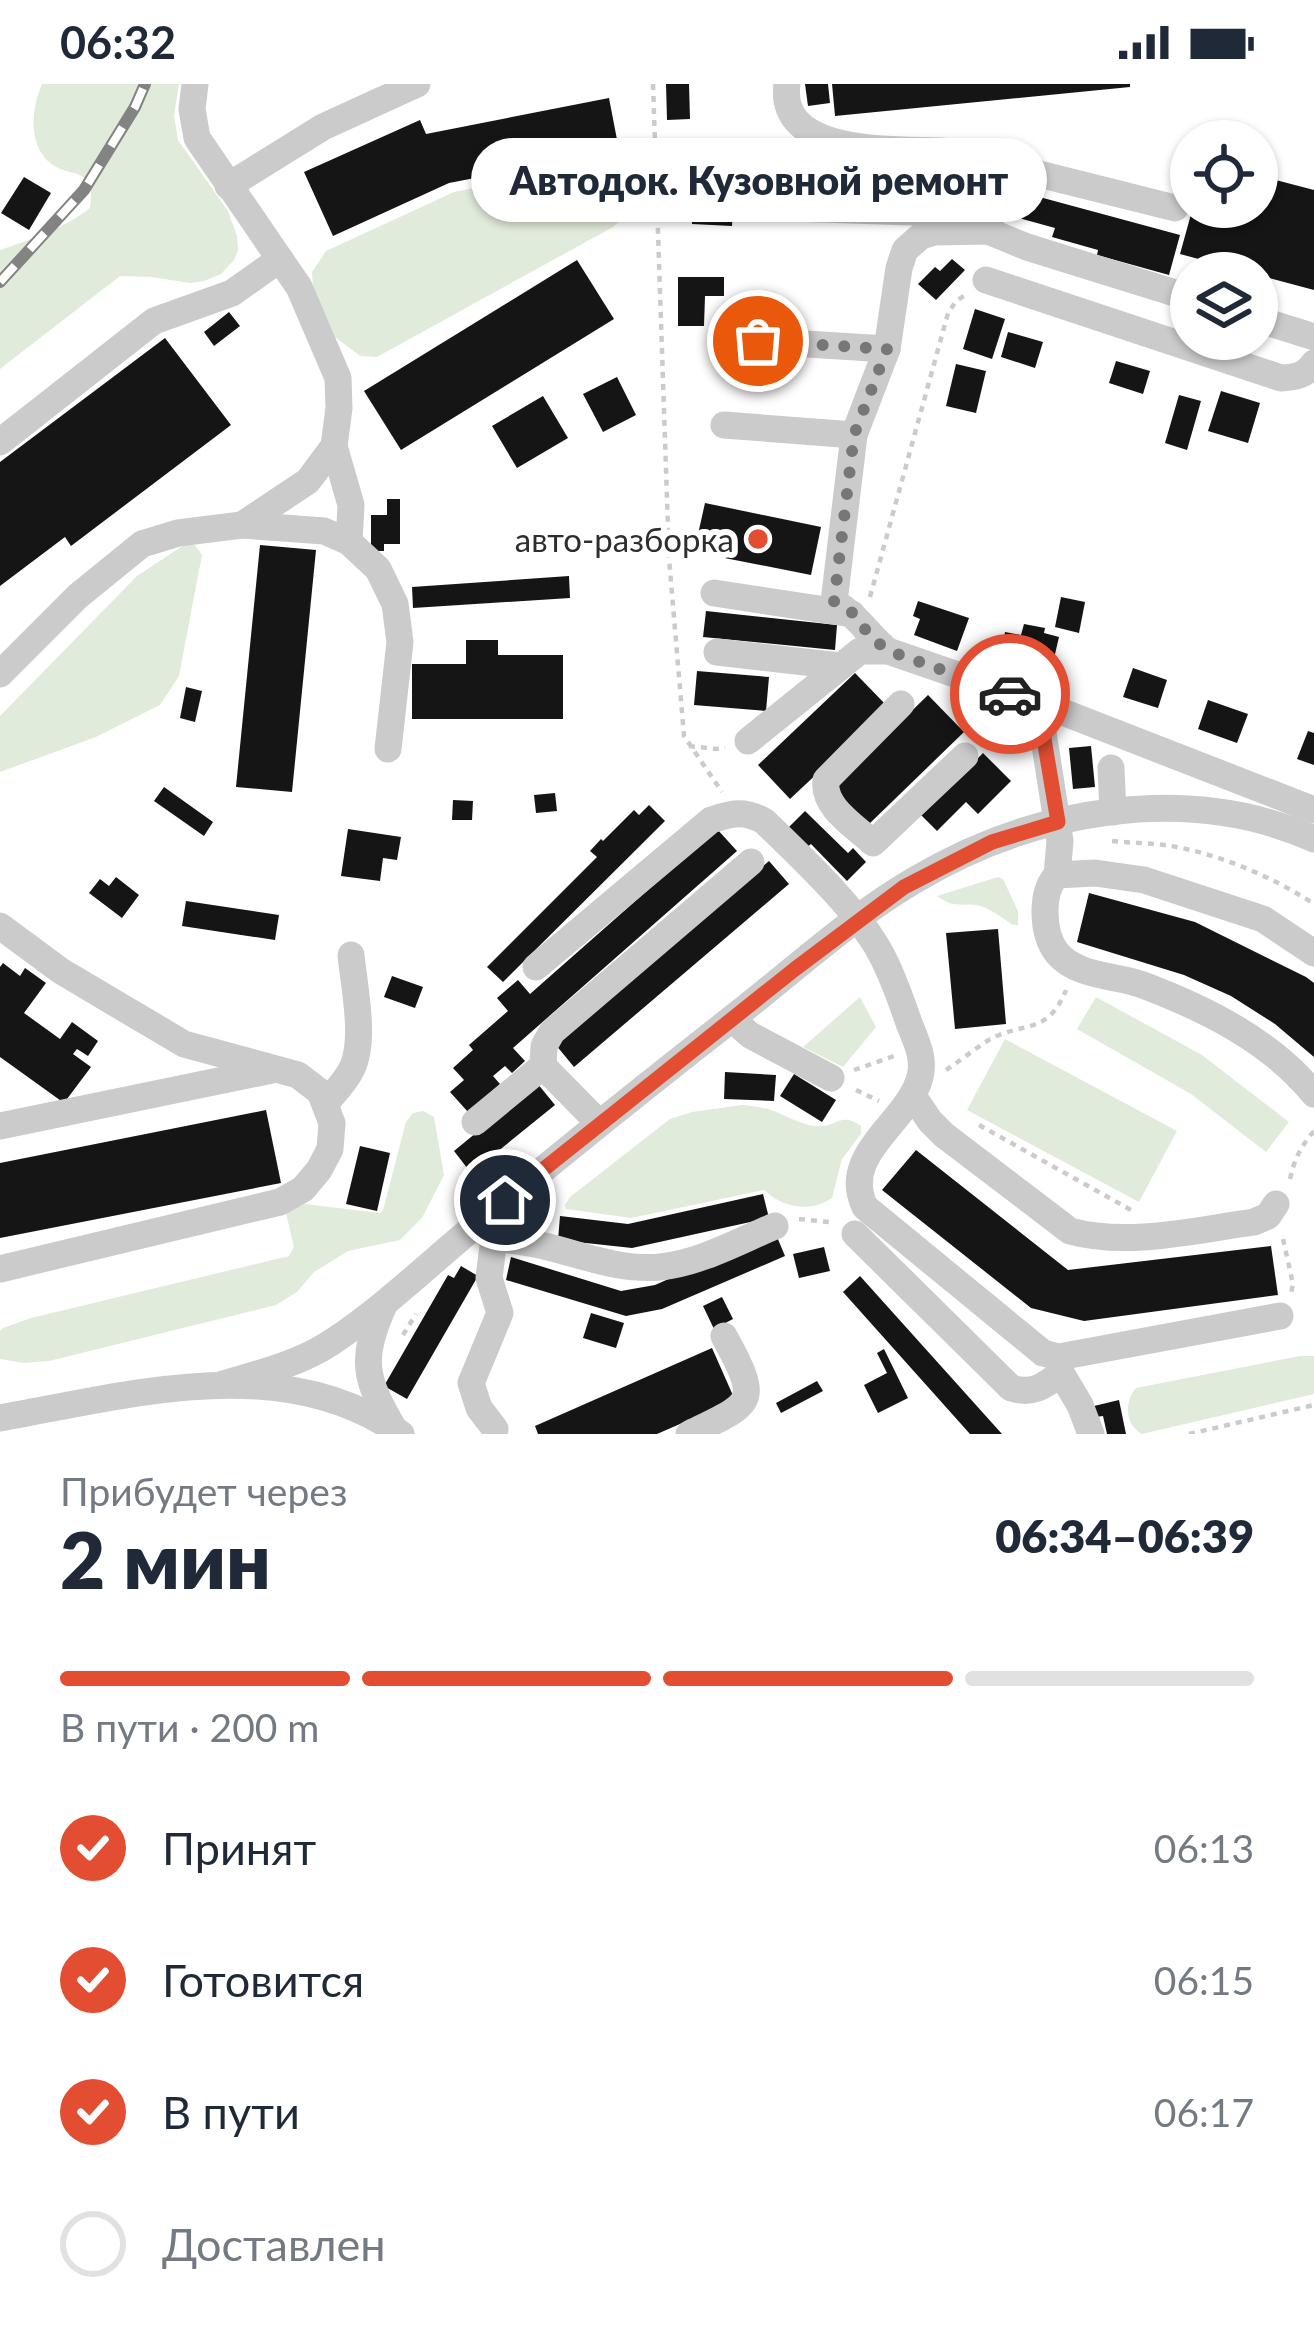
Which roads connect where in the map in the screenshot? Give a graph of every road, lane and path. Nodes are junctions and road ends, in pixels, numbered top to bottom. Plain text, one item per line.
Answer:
1 (195, 84) edge
2 (417, 84) edge
3 (653, 84) edge
4 (787, 84) edge
5 (1004, 165) junction
6 (228, 186) junction
7 (1170, 207) edge
8 (790, 208) dead end
9 (990, 223) junction
10 (280, 259) junction
11 (986, 280) joint
12 (1170, 291) edge
13 (1278, 326) edge
14 (1170, 332) edge
15 (1314, 337) edge
16 (758, 341) dead end
17 (887, 349) junction
18 (1239, 360) edge
19 (1314, 363) edge
20 (724, 425) dead end
21 (854, 435) junction
22 (0, 442) edge
23 (334, 446) junction
24 (242, 525) junction
25 (350, 542) junction
26 (713, 593) dead end
27 (856, 615) junction
28 (889, 651) junction
29 (716, 652) dead end
30 (840, 666) junction
31 (0, 674) edge
32 (901, 704) dead end
33 (1042, 704) junction
34 (748, 741) joint
35 (688, 746) junction
36 (388, 749) dead end
37 (965, 756) dead end
38 (1111, 768) dead end
39 (1314, 810) edge
40 (736, 812) junction
41 (1113, 812) junction
42 (1282, 812) junction
43 (1058, 822) junction
44 (1314, 838) edge
45 (751, 862) dead end
46 (893, 862) junction
47 (1057, 875) junction
48 (859, 919) junction
49 (0, 926) edge
50 (1314, 952) edge
51 (352, 955) dead end
52 (536, 967) dead end
53 (1076, 968) junction
54 (732, 1019) junction
55 (918, 1046) junction
56 (543, 1066) junction
57 (276, 1069) junction
58 (832, 1078) junction
59 (1314, 1094) edge
60 (326, 1103) junction
61 (906, 1103) junction
62 (964, 1116) dead end
63 (475, 1122) dead end
64 (598, 1124) junction
65 (0, 1126) edge
66 (1314, 1131) edge
67 (1290, 1178) dead end
68 (1276, 1204) joint
69 (775, 1226) joint
70 (484, 1232) junction
71 (855, 1234) joint
72 (1158, 1235) junction
73 (0, 1268) edge
74 (386, 1301) junction
75 (416, 1314) dead end
76 (1280, 1316) joint
77 (403, 1335) dead end
78 (724, 1336) dead end
79 (1060, 1365) junction
80 (223, 1384) junction
81 (1314, 1405) edge
82 (0, 1418) edge
83 (495, 1429) dead end
84 (397, 1432) edge
85 (689, 1434) edge
86 (1090, 1434) edge
87 (1189, 1434) edge

1 - 6 street
2 - 6 street
3 - 35 path
4 - 5 street
5 - 7 street
5 - 9 street
6 - 10 street
8 - 9 street
9 - 12 street
9 - 17 street
10 - 22 street
10 - 23 street
11 - 14 street
11 - 27 path
13 - 15 street
16 - 17 street
17 - 21 street
18 - 19 street
20 - 21 street
21 - 27 street
23 - 24 street
23 - 25 street
24 - 25 street
24 - 31 street
25 - 36 street
26 - 27 street
27 - 28 street
28 - 30 street
28 - 33 street
29 - 30 street
30 - 34 street
32 - 46 street
33 - 42 street
33 - 43 street
34 - 35 path
35 - 40 path
37 - 46 street
38 - 41 street
39 - 42 street
40 - 48 street
40 - 52 street
41 - 42 street
41 - 43 street
42 - 44 street
43 - 46 street
43 - 47 street
45 - 56 street
46 - 48 street
47 - 50 street
47 - 53 street
48 - 54 street
48 - 55 street
49 - 57 street
51 - 60 street
53 - 59 street
53 - 61 path
54 - 58 street
54 - 64 street
55 - 58 path
55 - 61 street
56 - 63 street
56 - 64 street
57 - 60 street
57 - 65 street
58 - 61 path
60 - 73 street
61 - 72 street
61 - 79 street
62 - 72 path
64 - 70 street
66 - 67 path
68 - 72 street
68 - 76 path
69 - 70 street
69 - 71 path
70 - 74 street
70 - 83 street
71 - 79 street
74 - 80 street
74 - 84 street
75 - 77 path
76 - 79 street
78 - 85 street
79 - 86 street
80 - 82 street
80 - 84 street
81 - 87 path

